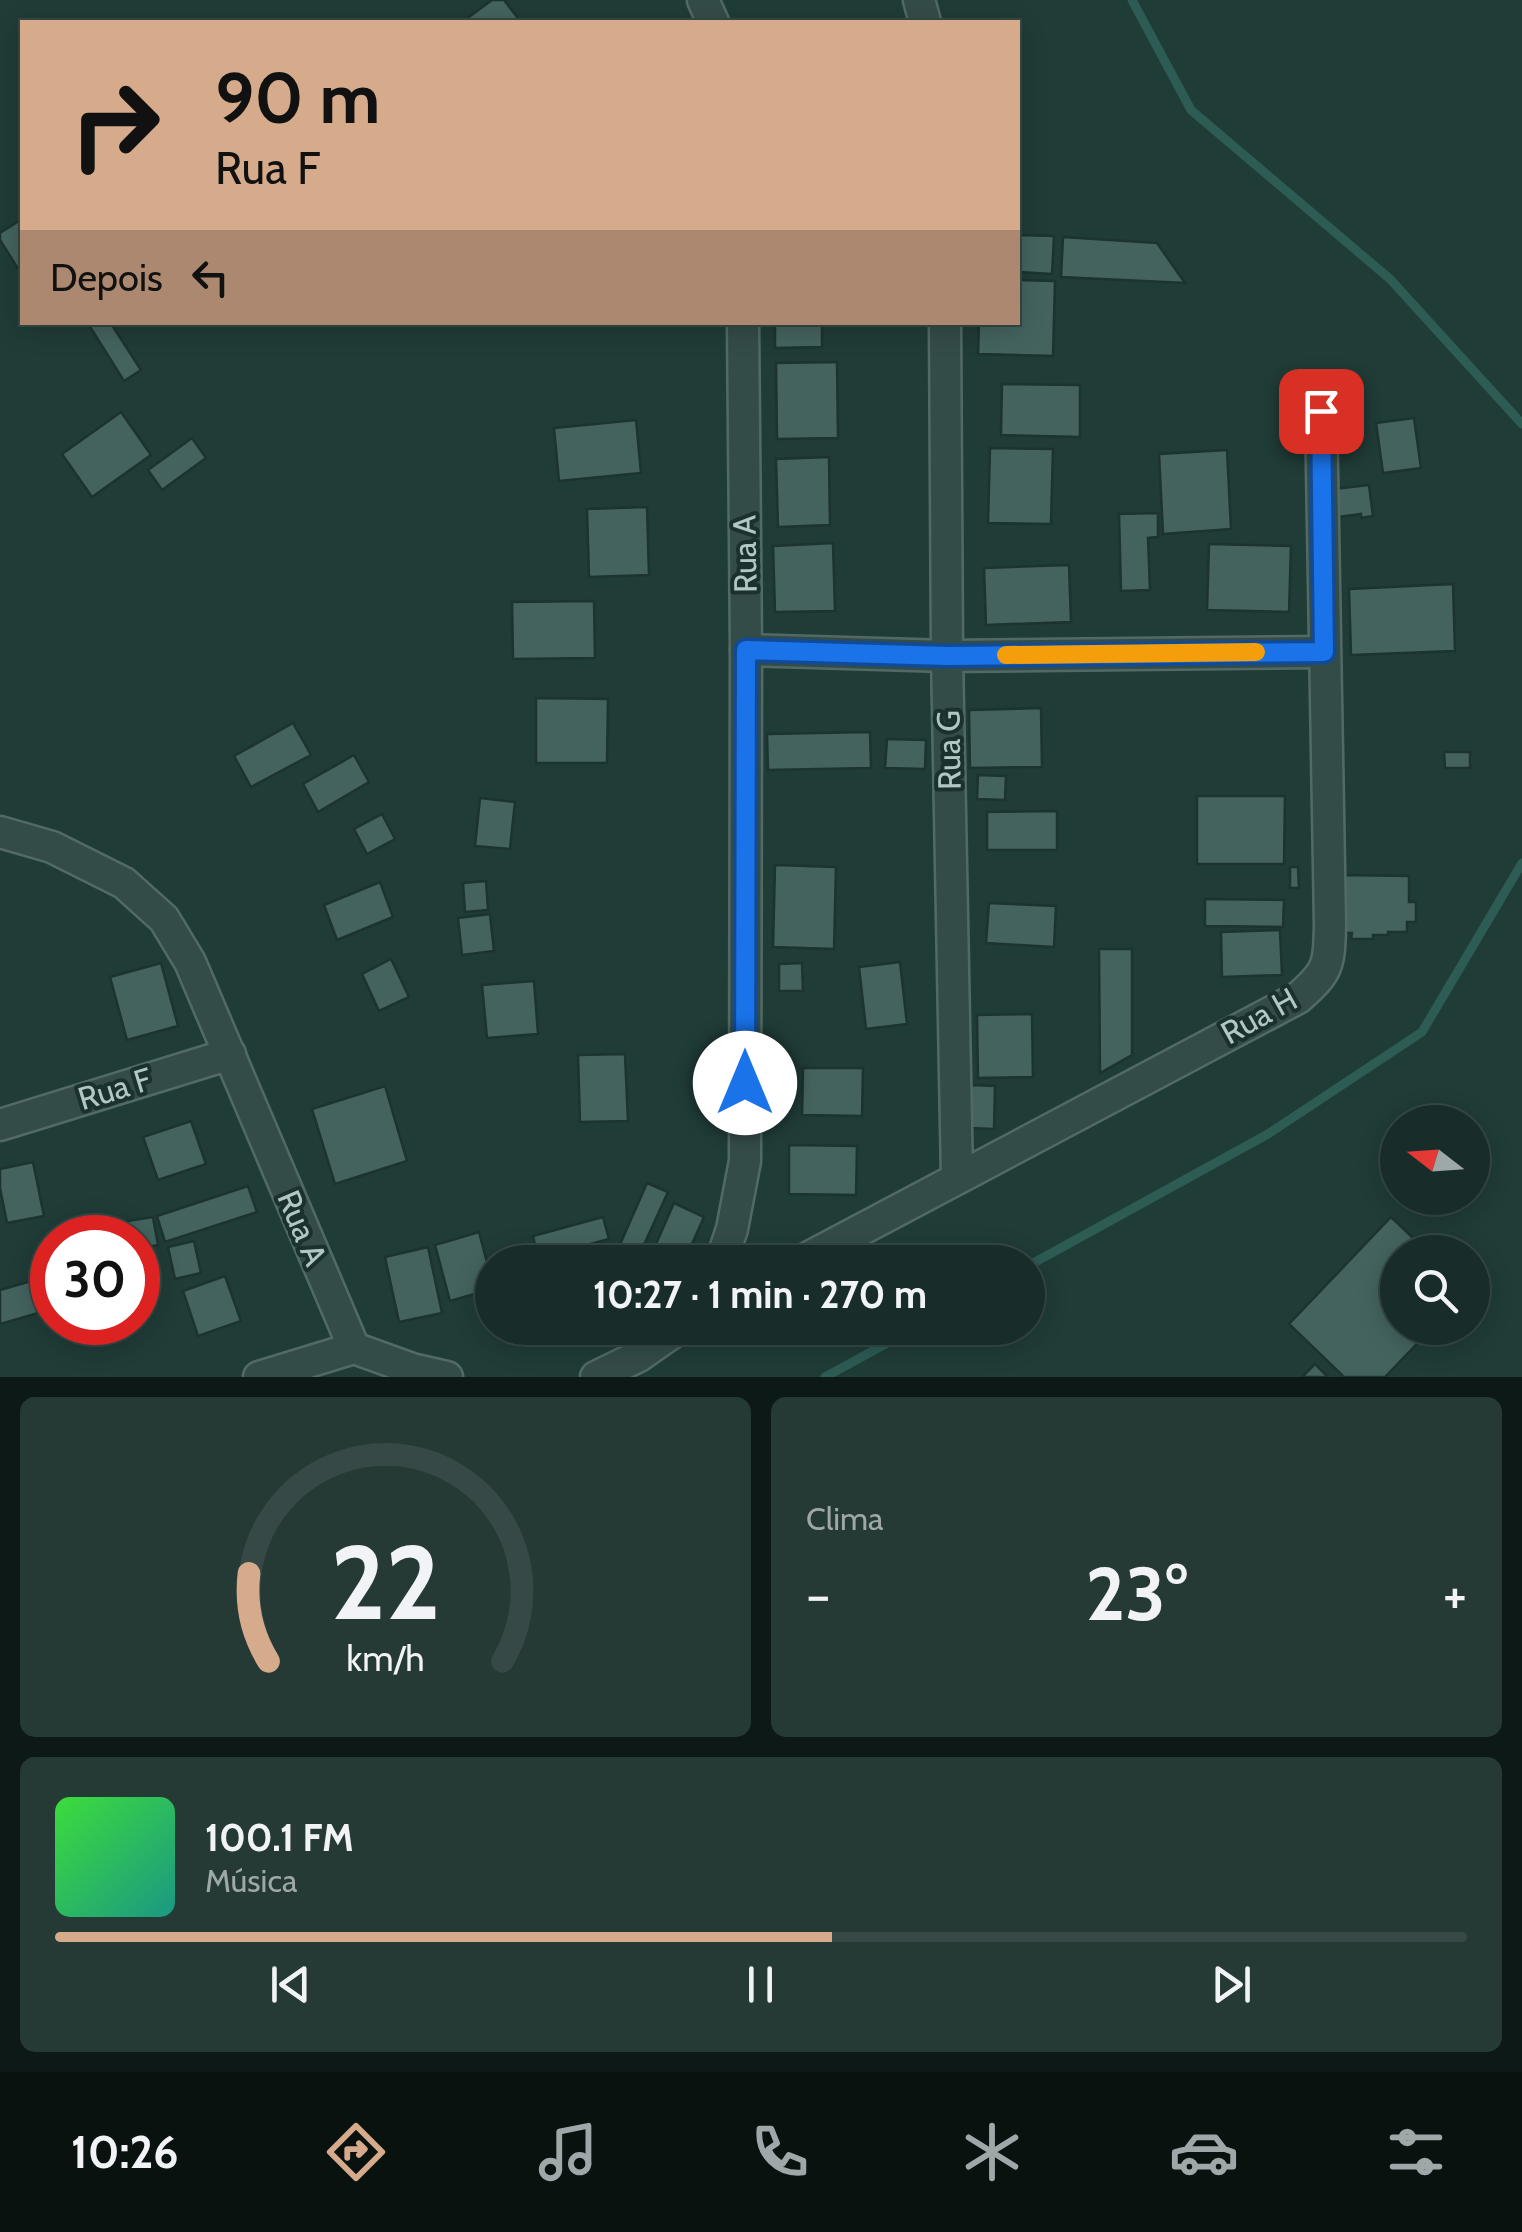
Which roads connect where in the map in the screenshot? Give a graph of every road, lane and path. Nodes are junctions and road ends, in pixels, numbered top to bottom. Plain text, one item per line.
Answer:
1 (743, 325) edge
2 (945, 325) edge
3 (1321, 411) dead end
4 (746, 650) junction
5 (1324, 652) junction
6 (947, 656) junction
7 (0, 832) edge
8 (230, 1054) junction
9 (0, 1125) edge
10 (957, 1178) junction
11 (726, 1245) edge
12 (832, 1245) edge
13 (655, 1345) edge
14 (354, 1348) junction
15 (258, 1377) edge
16 (447, 1377) edge
17 (596, 1377) edge

1 - 4 street, Rua A
2 - 6 street, Rua G
3 - 5 street, Rua H
4 - 6 street
4 - 11 street, Rua A
5 - 6 street
5 - 10 street, Rua H
6 - 10 street, Rua G
7 - 8 street, Rua A
8 - 9 street, Rua F
8 - 14 street, Rua A
10 - 12 street, Rua H
13 - 17 street
14 - 15 street
14 - 16 street

